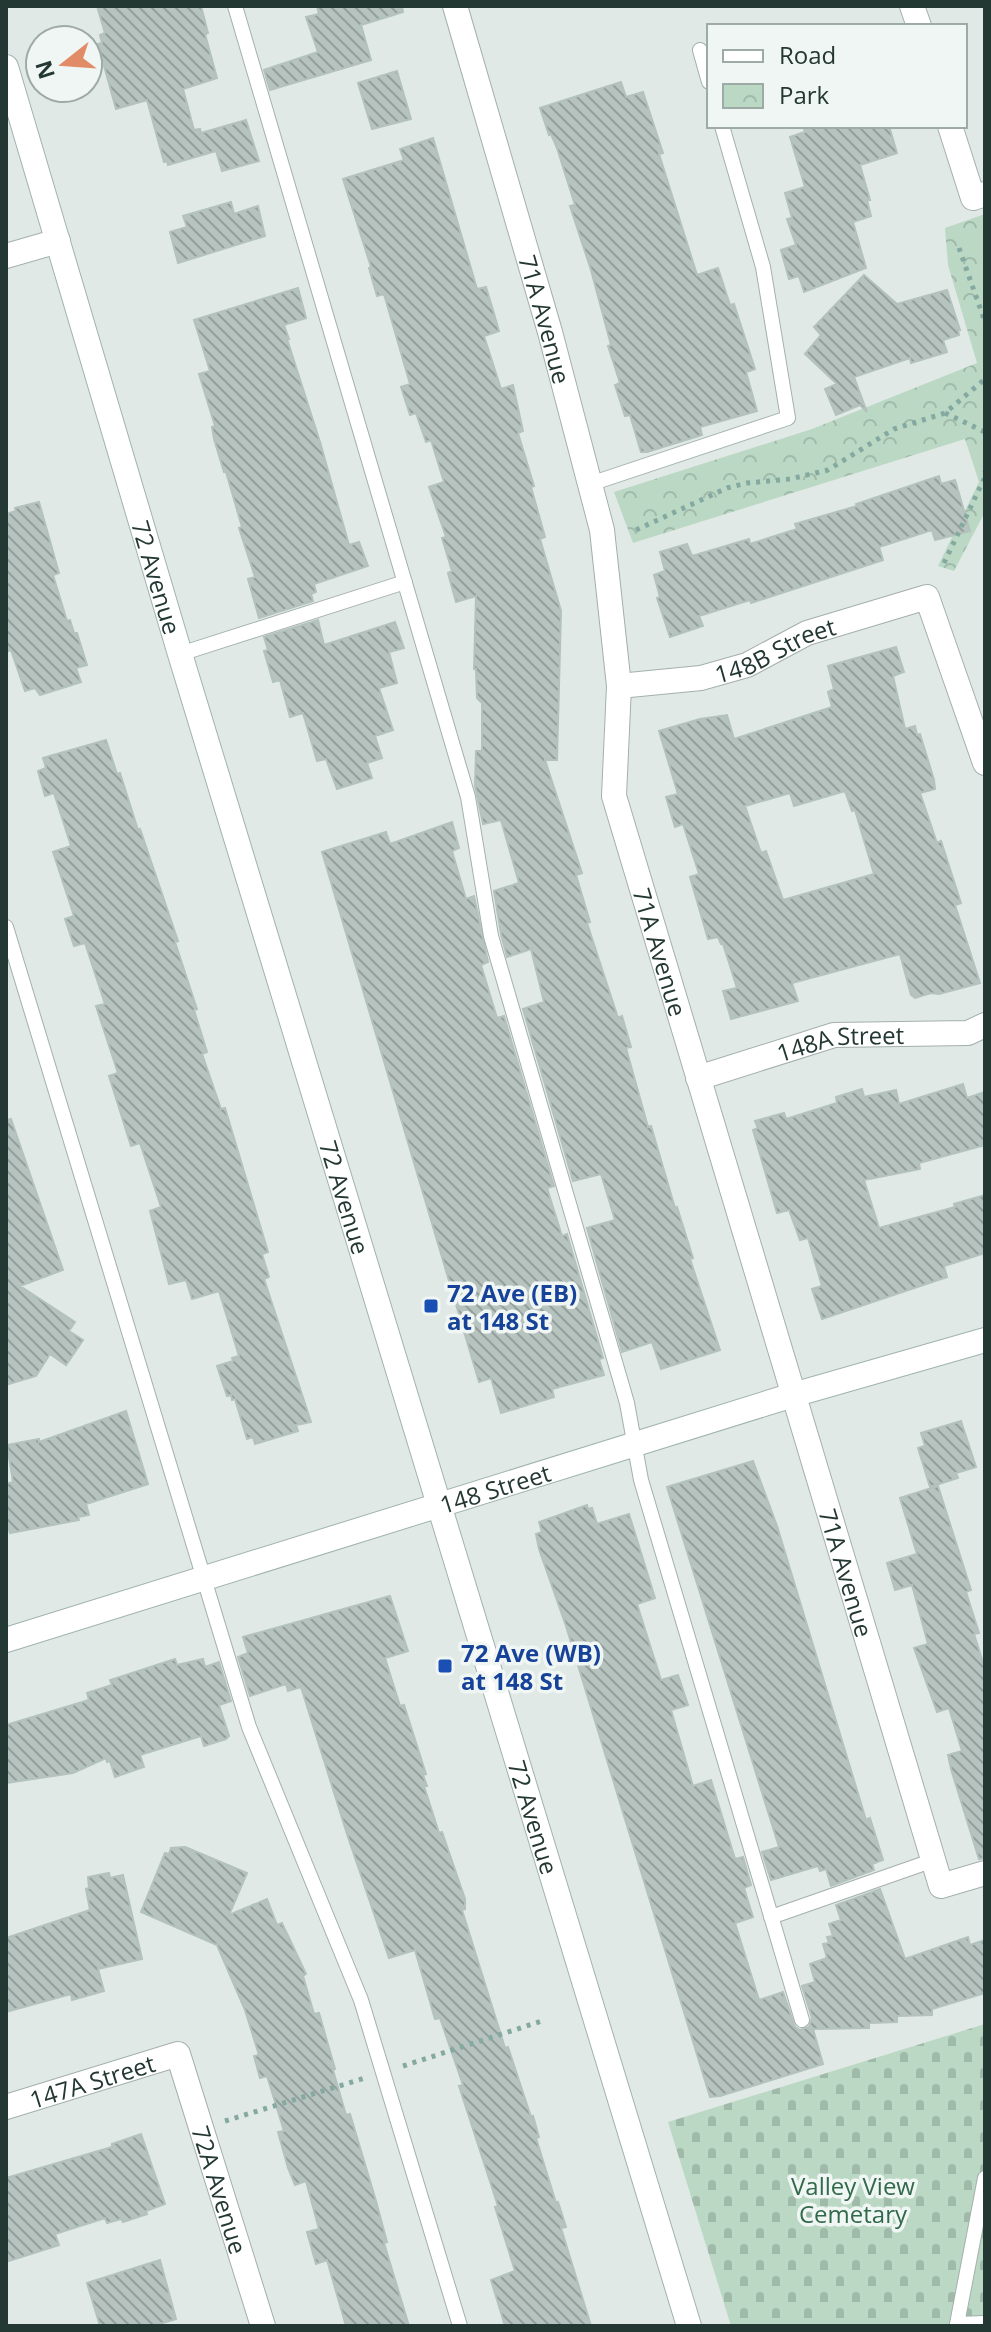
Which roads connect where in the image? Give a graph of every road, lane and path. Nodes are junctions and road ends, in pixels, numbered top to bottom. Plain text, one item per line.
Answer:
1 (235, 6) edge
2 (455, 6) edge
3 (700, 50) dead end
4 (6, 67) edge
5 (707, 75) edge
6 (723, 128) edge
7 (951, 128) edge
8 (979, 196) edge
9 (58, 241) junction
10 (959, 248) dead end
11 (6, 256) edge
12 (985, 322) edge
13 (985, 379) edge
14 (945, 413) junction
15 (985, 432) edge
16 (985, 471) edge
17 (590, 484) junction
18 (636, 530) dead end
19 (944, 563) dead end
20 (405, 582) junction
21 (180, 654) junction
22 (619, 686) junction
23 (985, 763) edge
24 (6, 927) edge
25 (985, 1025) edge
26 (698, 1078) junction
27 (985, 1340) edge
28 (793, 1395) junction
29 (634, 1444) junction
30 (440, 1504) junction
31 (203, 1577) junction
32 (6, 1640) edge
33 (934, 1860) junction
34 (985, 1873) edge
35 (771, 1917) junction
36 (802, 2020) dead end
37 (542, 2021) dead end
38 (178, 2054) joint
39 (398, 2067) dead end
40 (374, 2075) dead end
41 (6, 2107) edge
42 (224, 2121) dead end
43 (985, 2178) edge
44 (985, 2323) edge
45 (954, 2325) edge
46 (263, 2326) edge
47 (460, 2326) edge
48 (689, 2326) edge

1 - 20 lane
2 - 17 street, 71A Avenue
3 - 5 lane
4 - 9 street, 72 Avenue
6 - 17 lane
7 - 8 street
9 - 11 street
9 - 21 street, 72 Avenue
10 - 12 path
13 - 14 path
14 - 15 path
14 - 18 path
16 - 19 path
17 - 22 street, 71A Avenue
20 - 21 lane
20 - 29 lane
21 - 30 street, 72 Avenue
22 - 23 street, 148B Street
22 - 26 street, 71A Avenue
24 - 31 lane
25 - 26 street, 148A Street
26 - 28 street, 71A Avenue
27 - 28 street, 148 Street
28 - 29 street, 148 Street
28 - 33 street, 71A Avenue
29 - 30 street, 148 Street
29 - 35 lane
30 - 31 street, 148 Street
30 - 48 street, 72 Avenue
31 - 32 street, 148 Street
31 - 47 lane
33 - 34 street, 71A Avenue
33 - 35 lane
35 - 36 lane
37 - 39 path
38 - 41 street, 147A Street
38 - 46 street, 72A Avenue
40 - 42 path
43 - 45 lane
44 - 45 lane

